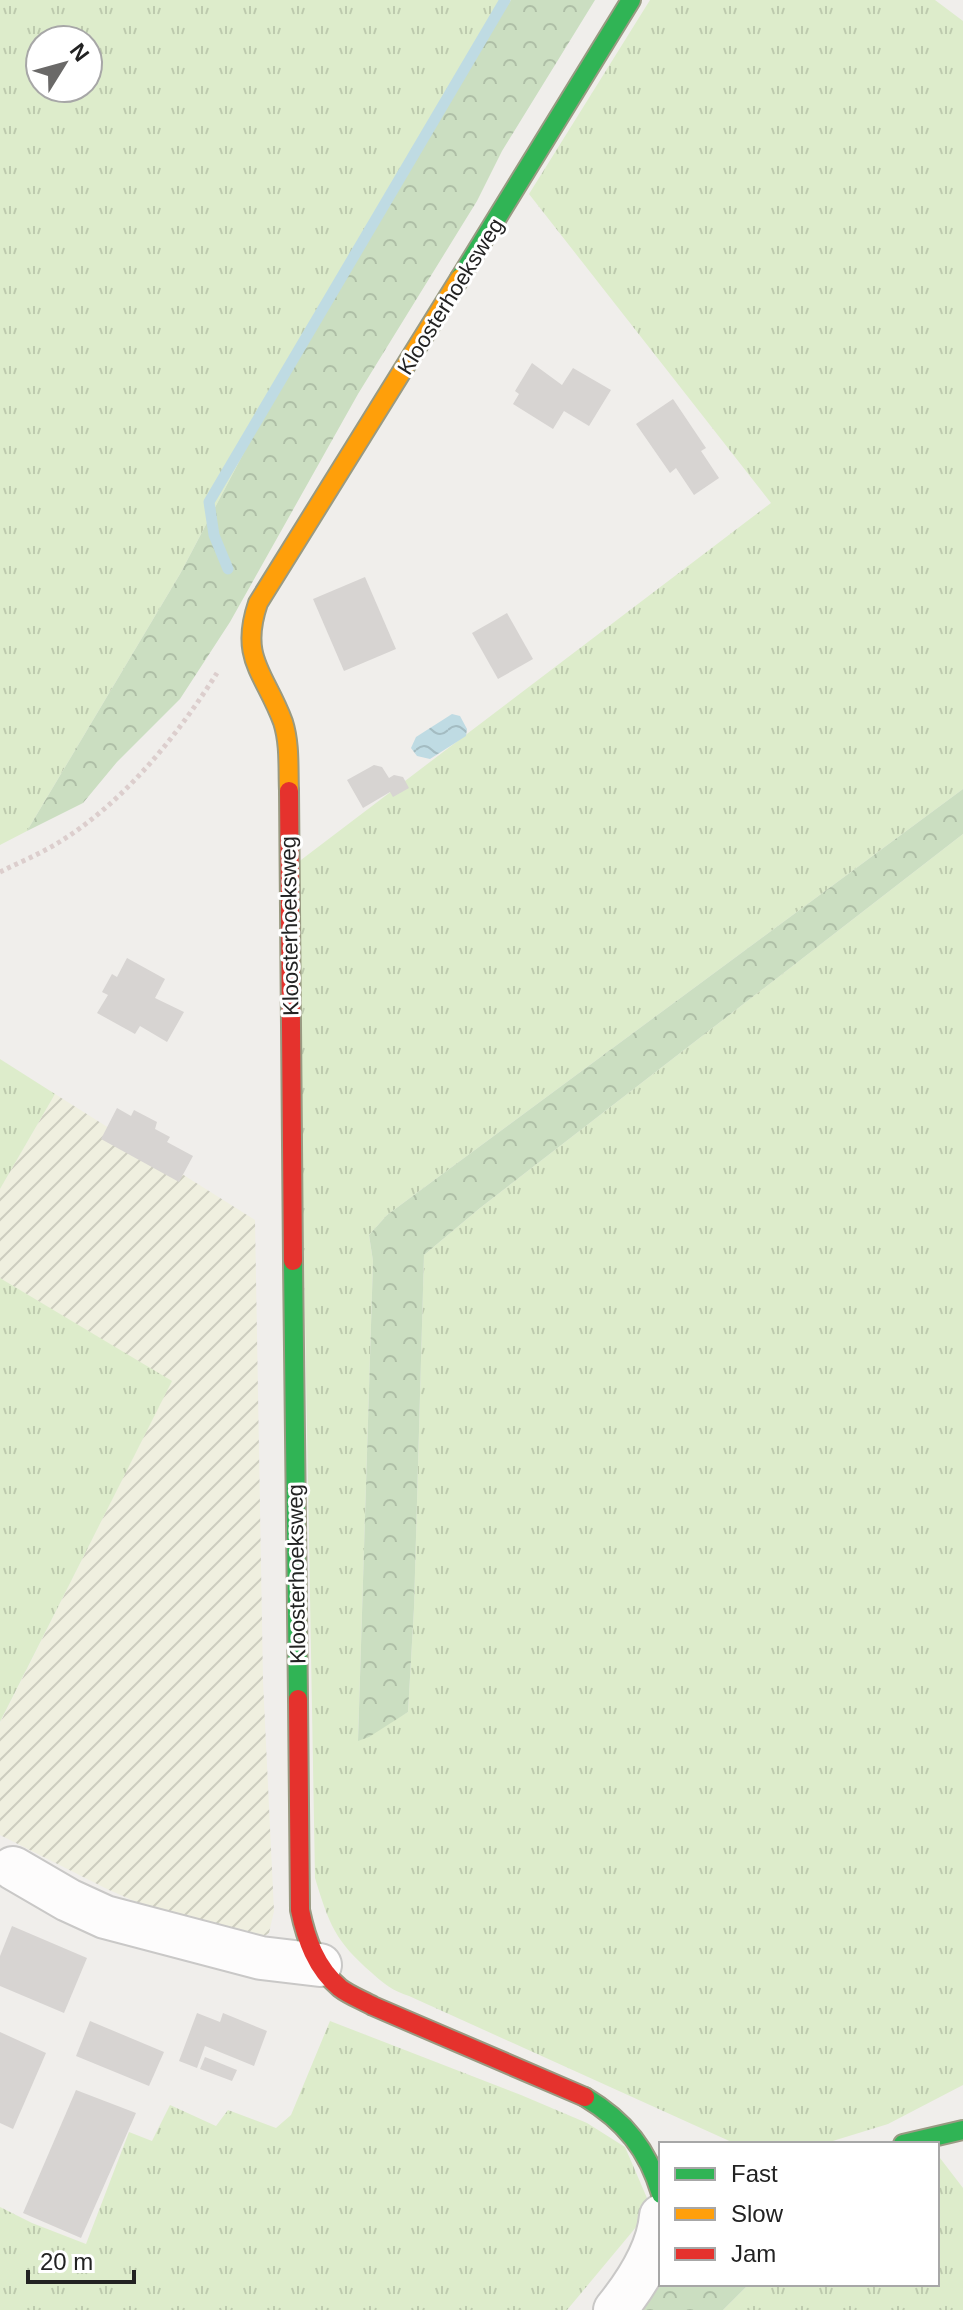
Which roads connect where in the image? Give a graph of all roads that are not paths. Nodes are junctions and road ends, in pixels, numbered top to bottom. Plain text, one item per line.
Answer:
1 (631, 0) edge
2 (13, 1868) dead end
3 (320, 1965) junction
4 (963, 2130) edge
5 (912, 2142) edge
6 (659, 2186) edge
7 (659, 2234) edge
8 (615, 2310) edge

1 - 3 street, Kloosterhoeksweg
2 - 3 street
3 - 6 street, Kloosterhoeksweg
4 - 5 street
7 - 8 street

